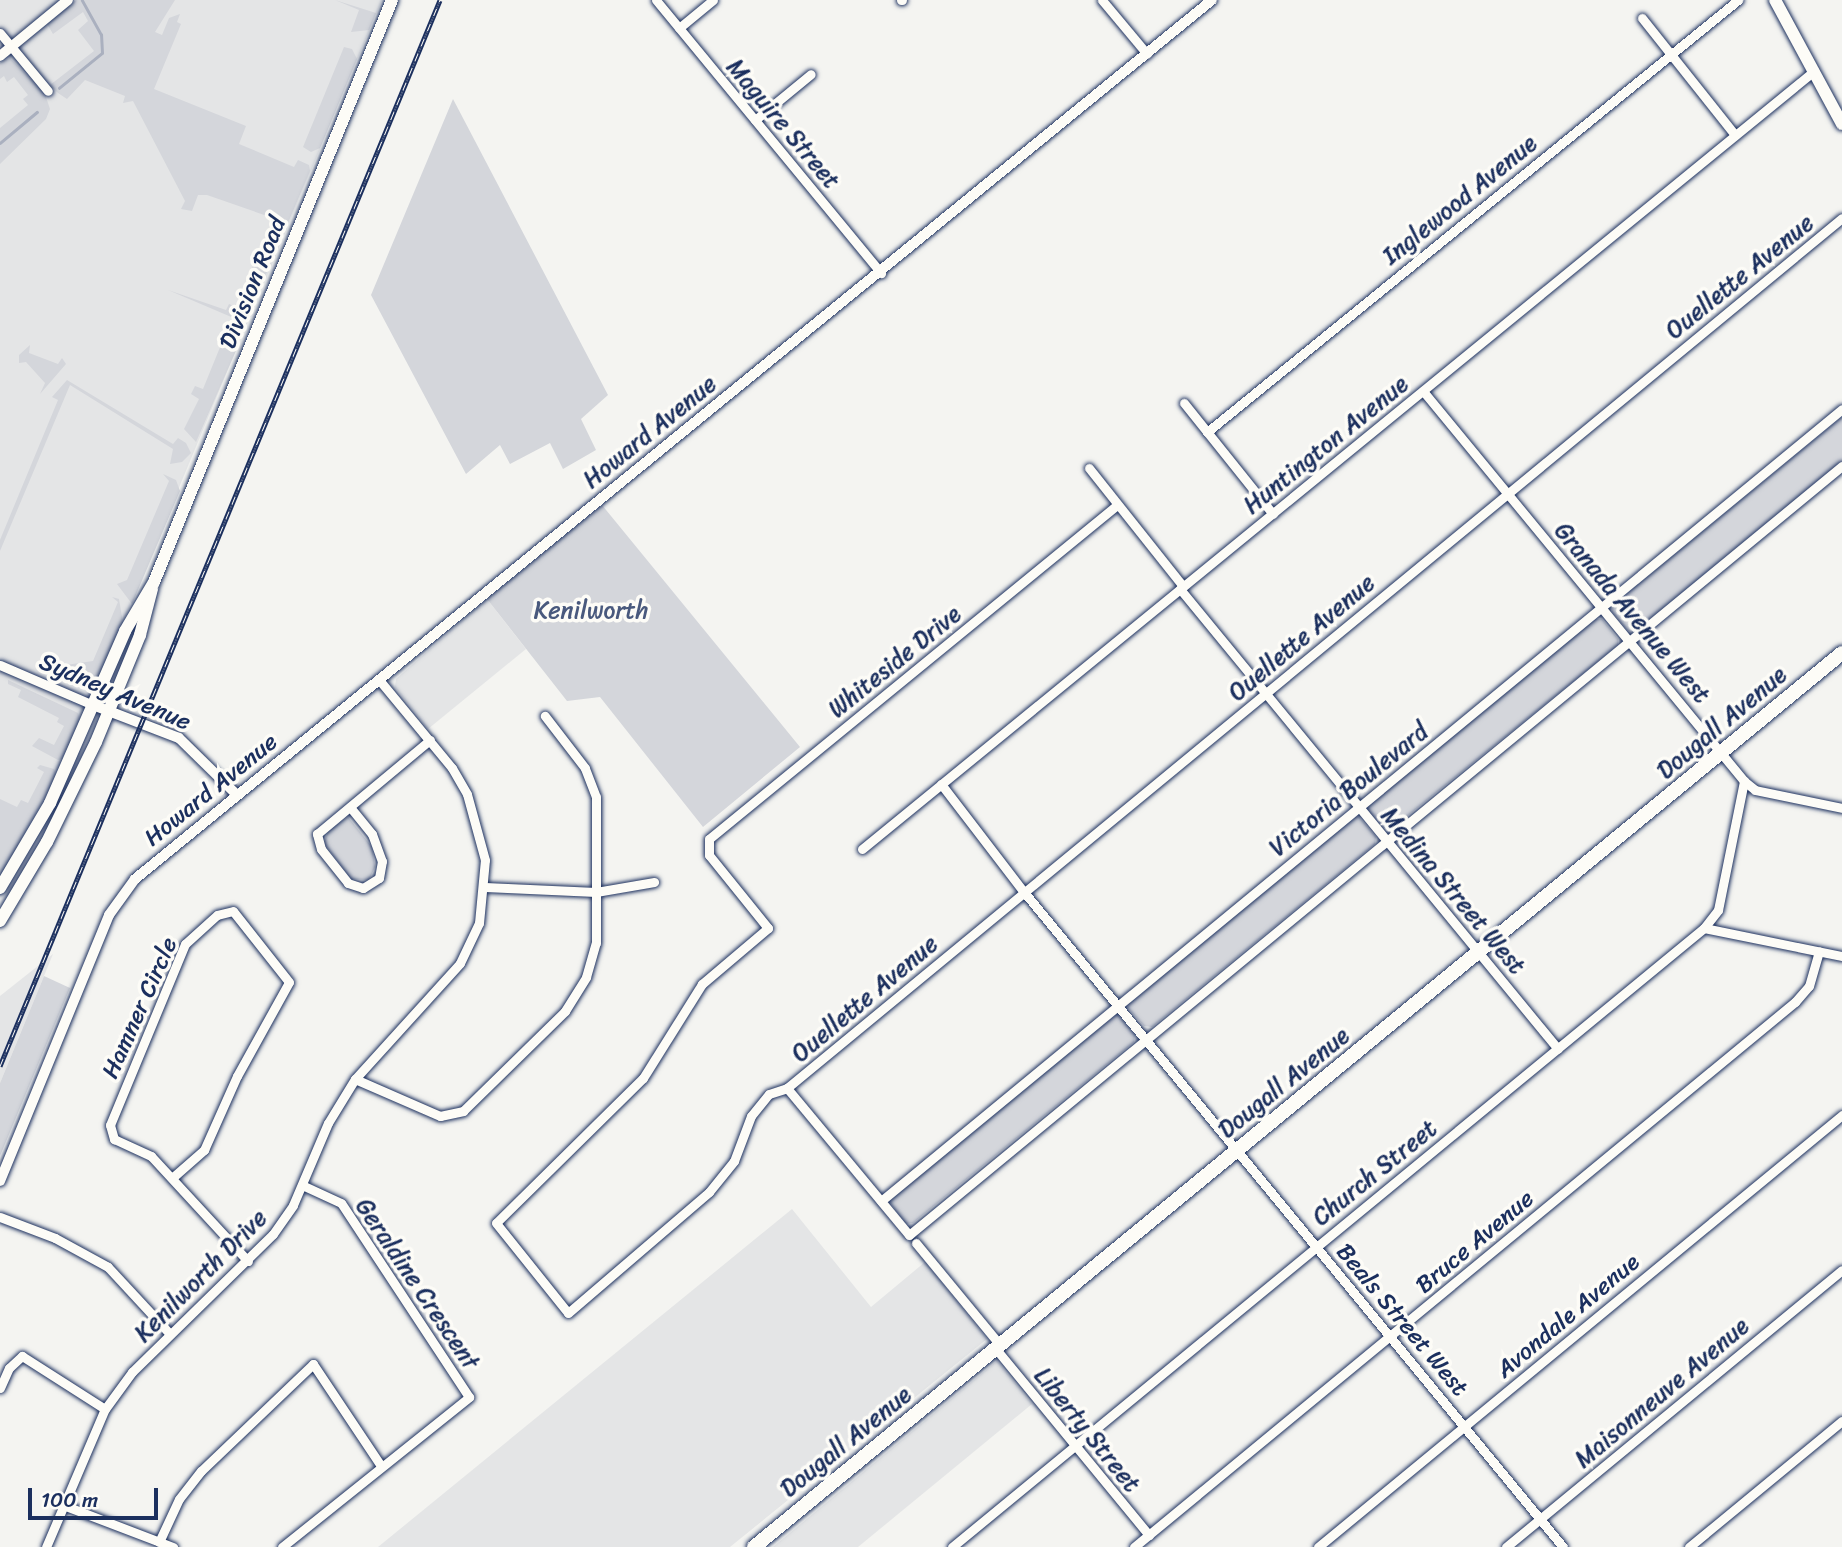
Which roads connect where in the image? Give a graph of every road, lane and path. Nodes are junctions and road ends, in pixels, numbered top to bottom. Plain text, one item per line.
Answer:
1 (68, 0) edge
2 (392, 0) edge
3 (656, 0) edge
4 (713, 0) edge
5 (1102, 0) edge
6 (1212, 0) edge
7 (1738, 0) edge
8 (1775, 0) edge
9 (1642, 18) dead end
10 (679, 28) junction
11 (0, 33) edge
12 (11, 47) junction
13 (1670, 53) junction
14 (1147, 54) junction
15 (0, 56) edge
16 (1814, 71) junction
17 (811, 74) dead end
18 (48, 91) dead end
19 (755, 120) junction
20 (1842, 124) edge
21 (1735, 135) junction
22 (1842, 218) edge
23 (881, 272) junction
24 (1423, 391) junction
25 (1184, 403) dead end
26 (1842, 409) edge
27 (1207, 432) junction
28 (1842, 466) edge
29 (1089, 468) dead end
30 (1508, 493) junction
31 (1117, 505) junction
32 (1272, 514) junction
33 (154, 582) junction
34 (1181, 588) junction
35 (1602, 607) junction
36 (1630, 641) junction
37 (1842, 653) edge
38 (0, 666) edge
39 (380, 681) junction
40 (1265, 694) junction
41 (93, 705) junction
42 (109, 710) junction
43 (545, 716) dead end
44 (430, 740) junction
45 (1722, 752) junction
46 (1744, 781) junction
47 (941, 784) junction
48 (237, 796) junction
49 (350, 807) junction
50 (1359, 807) junction
51 (1842, 808) edge
52 (1387, 841) junction
53 (862, 849) dead end
54 (709, 855) joint
55 (654, 882) dead end
56 (485, 887) junction
57 (0, 888) edge
58 (596, 892) junction
59 (1024, 892) junction
60 (0, 921) edge
61 (1704, 928) junction
62 (1819, 951) junction
63 (1478, 953) junction
64 (1842, 956) edge
65 (1118, 1006) junction
66 (1146, 1040) junction
67 (1558, 1049) junction
68 (355, 1079) junction
69 (787, 1088) junction
70 (1842, 1115) edge
71 (1237, 1151) junction
72 (172, 1178) junction
73 (0, 1181) edge
74 (302, 1185) junction
75 (881, 1201) junction
76 (0, 1217) edge
77 (916, 1243) dead end
78 (1316, 1247) junction
79 (248, 1261) junction
80 (1842, 1270) edge
81 (170, 1334) junction
82 (1391, 1336) junction
83 (998, 1347) junction
84 (0, 1388) edge
85 (105, 1409) junction
86 (1842, 1421) edge
87 (1465, 1426) junction
88 (1075, 1446) junction
89 (381, 1466) junction
90 (63, 1505) junction
91 (1540, 1518) junction
92 (1149, 1535) junction
93 (159, 1542) junction
94 (46, 1547) edge
95 (173, 1547) edge
96 (282, 1547) edge
97 (754, 1547) edge
98 (952, 1547) edge
99 (1134, 1547) edge
100 (1318, 1547) edge
101 (1506, 1547) edge
102 (1563, 1547) edge
103 (1689, 1547) edge

1 - 12 street
2 - 33 main road, Division Road
3 - 10 street, Maguire Street
4 - 10 street
5 - 14 street
6 - 14 street, Howard Avenue
7 - 13 street, Inglewood Avenue
8 - 16 main road
9 - 13 street
10 - 19 street, Maguire Street
11 - 12 street
12 - 15 street
12 - 18 street
13 - 21 street
13 - 27 street, Inglewood Avenue
14 - 23 street, Howard Avenue
16 - 20 main road
16 - 21 street, Huntington Avenue
17 - 19 street
19 - 23 street, Maguire Street
21 - 24 street, Huntington Avenue
22 - 30 street, Ouellette Avenue
23 - 39 street, Howard Avenue
24 - 30 street, Granada Avenue West
24 - 32 street, Huntington Avenue
25 - 27 street
26 - 35 street, Victoria Boulevard
27 - 32 street
28 - 36 street
29 - 31 street, Medina Street West
30 - 35 street, Granada Avenue West
30 - 40 street, Ouellette Avenue
31 - 34 street, Medina Street West
31 - 54 street, Whiteside Drive
32 - 34 street, Huntington Avenue
33 - 41 main road, Division Road
33 - 42 main road, Division Road
34 - 40 street, Medina Street West
34 - 47 street, Huntington Avenue
35 - 36 street, Granada Avenue West
35 - 50 street, Victoria Boulevard
36 - 45 street, Granada Avenue West
36 - 52 street
37 - 45 main road, Dougall Avenue
38 - 41 street, Sydney Avenue
39 - 44 street, Kenilworth Drive
39 - 48 street, Howard Avenue
40 - 50 street, Medina Street West
40 - 59 street, Ouellette Avenue
41 - 42 street, Sydney Avenue
41 - 57 main road, Division Road
42 - 48 street, Sydney Avenue
42 - 60 main road, Division Road
43 - 58 street
44 - 49 street
44 - 56 street, Kenilworth Drive
45 - 46 street, Granada Avenue West
45 - 63 main road, Dougall Avenue
46 - 51 street, Granada Avenue West
46 - 61 street, Church Street
47 - 53 street, Huntington Avenue
47 - 59 street, Beals Street West
48 - 73 street, Howard Avenue
49 - 49 street
50 - 52 street, Medina Street West
50 - 65 street, Victoria Boulevard
52 - 63 street, Medina Street West
52 - 66 street
54 - 69 street, Ouellette Avenue
55 - 58 street
56 - 58 street
56 - 68 street, Kenilworth Drive
58 - 68 street
59 - 65 street, Beals Street West
59 - 69 street, Ouellette Avenue
61 - 62 street
61 - 67 street, Church Street
62 - 64 street
62 - 82 street, Bruce Avenue
63 - 67 street, Medina Street West
63 - 71 main road, Dougall Avenue
65 - 66 street, Beals Street West
65 - 75 street, Victoria Boulevard
66 - 71 street, Beals Street West
66 - 75 street
67 - 78 street, Church Street
68 - 74 street, Kenilworth Drive
69 - 75 street
70 - 87 street, Avondale Avenue
71 - 78 street, Beals Street West
71 - 83 main road, Dougall Avenue
72 - 72 street, Hamner Circle
72 - 79 street, Hamner Circle
74 - 79 street, Kenilworth Drive
74 - 89 street, Geraldine Crescent
76 - 81 street
77 - 83 street, Liberty Street
78 - 82 street, Beals Street West
78 - 88 street, Church Street
79 - 81 street, Kenilworth Drive
80 - 91 street, Maisonneuve Avenue
81 - 85 street, Kenilworth Drive
82 - 87 street, Beals Street West
82 - 92 street, Bruce Avenue
83 - 88 street, Liberty Street
83 - 97 main road, Dougall Avenue
84 - 85 street
85 - 90 street, Kenilworth Drive
86 - 103 street
87 - 91 street, Beals Street West
87 - 100 street, Avondale Avenue
88 - 92 street, Liberty Street
88 - 98 street, Church Street
89 - 93 street
89 - 96 street, Geraldine Crescent
90 - 93 street
90 - 94 street, Kenilworth Drive
91 - 101 street, Maisonneuve Avenue
91 - 102 street, Beals Street West
92 - 99 street, Bruce Avenue
93 - 95 street

